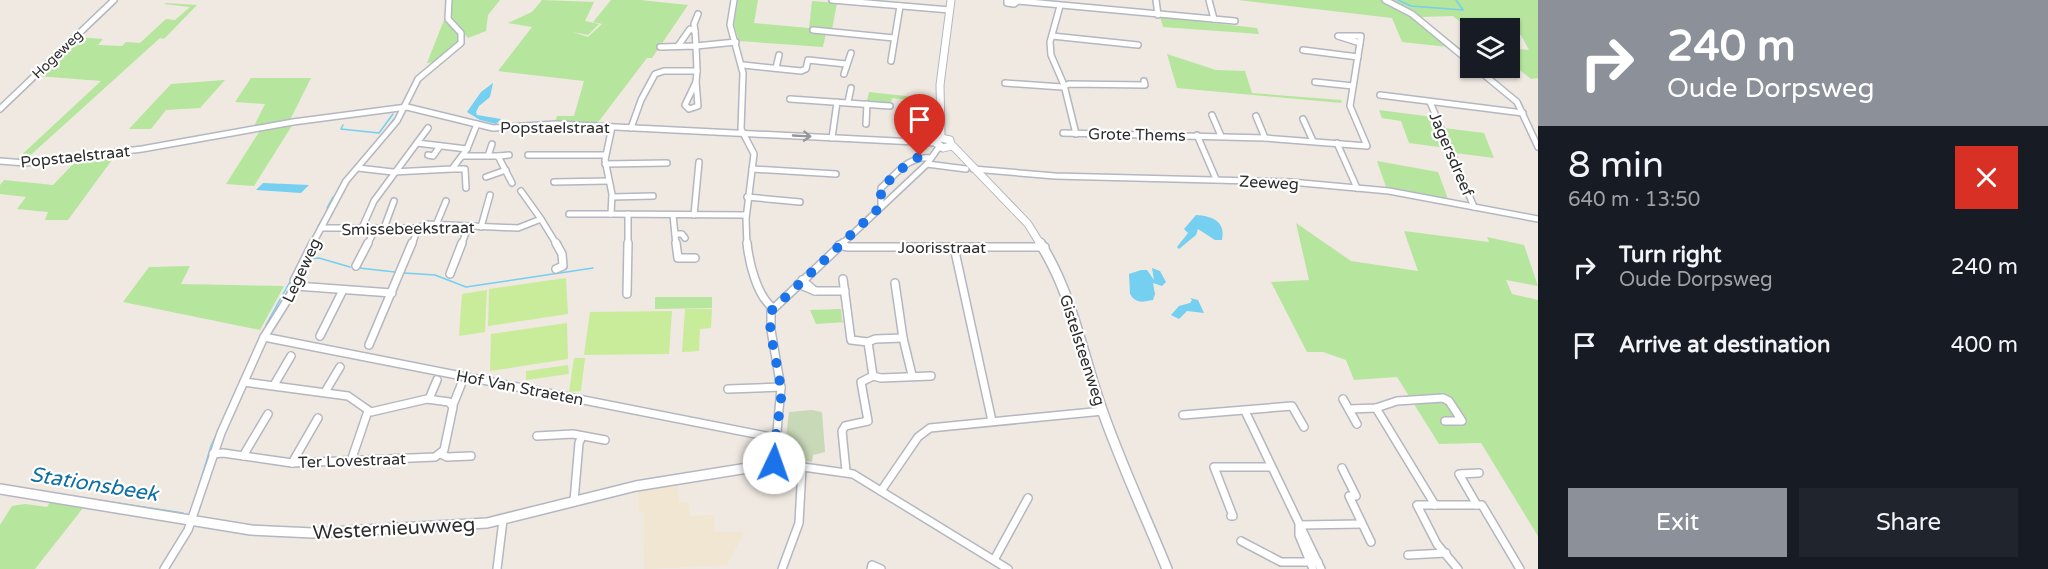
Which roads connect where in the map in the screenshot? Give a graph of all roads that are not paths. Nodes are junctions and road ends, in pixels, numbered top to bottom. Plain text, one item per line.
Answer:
1 (114, 0) edge
2 (449, 0) edge
3 (734, 0) edge
4 (832, 0) edge
5 (951, 0) edge
6 (1156, 0) edge
7 (1209, 0) edge
8 (1385, 0) edge
9 (1018, 1) edge
10 (900, 6) junction
11 (1060, 6) junction
12 (950, 10) junction
13 (698, 14) dead end
14 (1158, 15) junction
15 (1214, 19) junction
16 (1235, 21) dead end
17 (813, 30) dead end
18 (695, 31) junction
19 (1052, 36) junction
20 (894, 38) junction
21 (736, 42) junction
22 (1360, 42) dead end
23 (1138, 45) dead end
24 (678, 46) junction
25 (696, 46) junction
26 (660, 47) dead end
27 (1303, 50) dead end
28 (851, 53) dead end
29 (1460, 54) edge
30 (779, 56) dead end
31 (1358, 57) junction
32 (891, 61) dead end
33 (846, 64) junction
34 (743, 65) junction
35 (776, 69) junction
36 (697, 71) junction
37 (844, 74) dead end
38 (1489, 78) edge
39 (1144, 81) dead end
40 (696, 82) junction
41 (1315, 82) dead end
42 (1005, 83) dead end
43 (1064, 85) junction
44 (1353, 86) junction
45 (851, 88) dead end
46 (1380, 95) dead end
47 (790, 99) dead end
48 (837, 102) junction
49 (848, 102) junction
50 (1430, 102) junction
51 (867, 104) junction
52 (890, 106) dead end
53 (402, 108) junction
54 (0, 109) edge
55 (1523, 113) junction
56 (1212, 115) dead end
57 (1256, 116) dead end
58 (1303, 119) dead end
59 (477, 124) junction
60 (866, 124) dead end
61 (612, 127) junction
62 (428, 128) dead end
63 (631, 128) junction
64 (743, 133) junction
65 (1063, 133) dead end
66 (1076, 134) junction
67 (1197, 135) junction
68 (1221, 136) junction
69 (832, 138) junction
70 (1265, 138) junction
71 (940, 141) junction
72 (1312, 141) junction
73 (417, 143) junction
74 (1337, 143) junction
75 (492, 144) dead end
76 (440, 146) junction
77 (1538, 147) edge
78 (467, 149) junction
79 (428, 155) dead end
80 (509, 155) dead end
81 (528, 155) dead end
82 (605, 155) junction
83 (464, 156) junction
84 (488, 156) junction
85 (498, 156) junction
86 (932, 158) junction
87 (0, 161) edge
88 (699, 162) dead end
89 (667, 163) dead end
90 (605, 164) junction
91 (927, 164) junction
92 (358, 168) junction
93 (452, 169) junction
94 (465, 169) junction
95 (752, 169) junction
96 (506, 170) junction
97 (972, 170) junction
98 (393, 172) junction
99 (836, 174) dead end
100 (486, 177) dead end
101 (1216, 179) junction
102 (608, 181) junction
103 (554, 182) dead end
104 (512, 183) dead end
105 (466, 188) dead end
106 (1357, 188) junction
107 (521, 191) dead end
108 (490, 195) dead end
109 (653, 196) dead end
110 (612, 197) junction
111 (747, 197) junction
112 (394, 201) dead end
113 (446, 201) dead end
114 (800, 202) dead end
115 (881, 206) junction
116 (1474, 207) junction
117 (569, 214) dead end
118 (611, 214) junction
119 (628, 214) junction
120 (674, 215) junction
121 (694, 215) junction
122 (745, 215) junction
123 (541, 219) junction
124 (1538, 219) edge
125 (436, 225) junction
126 (469, 226) junction
127 (481, 227) junction
128 (321, 228) junction
129 (362, 228) junction
130 (376, 228) junction
131 (384, 228) junction
132 (418, 228) junction
133 (675, 234) junction
134 (685, 238) dead end
135 (839, 245) junction
136 (954, 247) junction
137 (1045, 247) junction
138 (695, 258) dead end
139 (356, 266) dead end
140 (556, 269) dead end
141 (450, 273) dead end
142 (843, 279) dead end
143 (800, 282) junction
144 (895, 284) dead end
145 (296, 286) junction
146 (343, 290) junction
147 (845, 291) junction
148 (392, 293) junction
149 (627, 294) dead end
150 (773, 308) junction
151 (320, 336) dead end
152 (264, 337) junction
153 (903, 338) junction
154 (868, 342) junction
155 (369, 345) dead end
156 (291, 356) dead end
157 (340, 367) dead end
158 (912, 375) junction
159 (873, 376) junction
160 (931, 376) dead end
161 (437, 380) dead end
162 (244, 382) junction
163 (274, 385) junction
164 (461, 385) dead end
165 (781, 387) junction
166 (728, 389) dead end
167 (325, 392) junction
168 (429, 399) junction
169 (1343, 399) dead end
170 (453, 405) junction
171 (1376, 408) junction
172 (1349, 409) junction
173 (368, 411) junction
174 (1103, 411) junction
175 (1245, 411) junction
176 (268, 414) dead end
177 (1183, 415) dead end
178 (318, 418) dead end
179 (992, 421) junction
180 (1445, 422) dead end
181 (1357, 424) dead end
182 (1304, 427) dead end
183 (537, 436) dead end
184 (582, 436) junction
185 (776, 438) junction
186 (605, 441) dead end
187 (213, 454) junction
188 (441, 454) junction
189 (243, 456) junction
190 (471, 456) dead end
191 (783, 458) junction
192 (351, 461) junction
193 (292, 463) junction
194 (1271, 467) junction
195 (802, 468) junction
196 (1342, 468) dead end
197 (846, 471) junction
198 (1479, 473) dead end
199 (0, 489) edge
200 (881, 491) junction
201 (1028, 498) dead end
202 (574, 501) junction
203 (1435, 505) junction
204 (1477, 505) junction
205 (1231, 516) dead end
206 (192, 520) junction
207 (503, 520) junction
208 (1361, 524) junction
209 (1299, 525) junction
210 (1241, 541) dead end
211 (1371, 542) dead end
212 (1446, 554) junction
213 (1408, 555) dead end
214 (994, 560) junction
215 (1315, 566) edge
216 (164, 569) edge
217 (497, 569) edge
218 (782, 569) edge
219 (871, 569) edge
220 (881, 569) edge
221 (1008, 569) edge
222 (1167, 569) edge
223 (1458, 569) edge
224 (1520, 569) edge

1 - 54 street, Hogeweg
2 - 53 street, Legeweg
3 - 21 street
4 - 10 street
5 - 12 main road
6 - 14 street
7 - 15 street
8 - 29 street
9 - 11 street
10 - 12 street
10 - 20 street
11 - 14 street
11 - 19 street, Grote Thems
12 - 71 main road
13 - 18 street
14 - 15 street
15 - 16 street
17 - 20 street
18 - 24 street
18 - 25 street
19 - 23 street
19 - 43 street, Grote Thems
20 - 32 street
21 - 25 street
21 - 34 street
22 - 31 street, Grote Thems
24 - 25 street
24 - 26 street
25 - 36 street
27 - 31 street
28 - 33 street
30 - 35 street
31 - 44 street, Grote Thems
33 - 35 street
33 - 37 street
34 - 35 street
34 - 64 street
36 - 40 street
36 - 63 street
38 - 55 street
39 - 43 street
40 - 40 street
41 - 44 street
42 - 43 street
43 - 66 street, Grote Thems
44 - 74 street, Grote Thems
45 - 49 street
46 - 50 street, Jagersdreef
47 - 48 street
48 - 49 street
48 - 69 street
49 - 51 street
50 - 55 street, Jagersdreef
50 - 116 street, Jagersdreef
51 - 52 street
51 - 60 street
53 - 59 street, Popstaelstraat
53 - 87 street, Popstaelstraat
53 - 92 street, Legeweg
55 - 77 street
56 - 68 street
57 - 70 street
58 - 72 street
59 - 61 street, Popstaelstraat
59 - 78 street
61 - 63 street, Popstaelstraat
61 - 82 street
62 - 73 street
63 - 64 street, Popstaelstraat
64 -> 69 street, Popstaelstraat
64 - 95 street
65 - 66 street, Grote Thems
66 - 67 street, Grote Thems
67 - 68 street, Grote Thems
67 - 101 street, Grote Thems
68 - 70 street, Grote Thems
69 - 71 street, Popstaelstraat
70 - 72 street, Grote Thems
71 - 86 street
71 - 97 main road, Gistelsteenweg
72 - 74 street, Grote Thems
73 - 76 street
73 - 98 street
74 - 106 street
75 - 84 street
76 - 78 street
76 - 79 street
78 - 83 street
80 - 85 street
81 - 82 street
82 - 90 street
83 - 84 street
83 - 93 street
83 - 94 street
84 - 85 street
85 - 96 street
86 - 91 street
86 - 115 street
88 - 121 street
89 - 90 street
90 - 102 street
91 - 97 street, Zeeweg
91 - 115 street
92 - 98 street
92 - 128 street, Legeweg
93 - 94 street
93 - 98 street
94 - 105 street
95 - 99 street
95 - 111 street
96 - 100 street
96 - 104 street
97 - 101 street, Zeeweg
97 - 137 main road, Gistelsteenweg
98 - 129 street
101 - 106 street, Zeeweg
102 - 103 street
102 - 110 street
106 - 116 street, Zeeweg
107 - 123 street
108 - 127 street
109 - 110 street
110 - 118 street
111 - 114 street
111 - 122 street
112 - 131 street
113 - 125 street
115 - 135 street
116 - 124 street, Zeeweg
117 - 118 street
118 - 119 street
119 - 120 street
119 - 149 street
120 - 121 street
120 - 133 street
121 - 122 street
122 - 150 street
123 - 127 street, Smissebeekstraat
123 - 140 street
125 - 126 street, Smissebeekstraat
125 - 132 street, Smissebeekstraat
126 - 127 street, Smissebeekstraat
126 - 141 street
128 - 129 street, Smissebeekstraat
128 - 145 street, Legeweg
129 - 130 street, Smissebeekstraat
130 - 131 street, Smissebeekstraat
130 - 139 street
131 - 132 street, Smissebeekstraat
132 - 148 street
133 - 134 street
133 - 138 street
135 - 136 street, Joorisstraat
135 - 143 street
136 - 137 street, Joorisstraat
136 - 179 street
137 - 174 main road, Gistelsteenweg
142 - 147 street
143 - 147 street
143 - 150 street
144 - 153 street
145 - 146 street
145 - 152 street, Legeweg
146 - 148 street
146 - 151 street
147 - 154 street
148 - 155 street
150 - 165 street
152 - 162 street, Legeweg
152 - 185 street, Hof Van Straeten
153 - 154 street
153 - 158 street
154 - 159 street
156 - 163 street
157 - 167 street
158 - 159 street
158 - 160 street
159 - 197 street
161 - 168 street
162 - 163 street
162 - 187 street, Legeweg
163 - 167 street
164 - 170 street
165 - 166 street
165 - 185 street
167 - 173 street
168 - 170 street
168 - 173 street
169 - 172 street
170 - 188 street
171 - 172 street
171 - 180 street
171 - 203 street
172 - 181 street
173 - 192 street
174 - 179 street
174 - 222 main road, Gistelsteenweg
175 - 177 street
175 - 182 street
175 - 194 street
176 - 189 street
178 - 193 street
179 - 200 street
183 - 184 street
184 - 186 street
184 - 202 street
185 - 191 street
187 - 189 street, Ter Lovestraat
187 - 206 street, Legeweg
188 - 190 street, Ter Lovestraat
188 - 192 street, Ter Lovestraat
189 - 193 street, Ter Lovestraat
191 - 195 street
191 - 202 main road, Westernieuwweg
192 - 193 street, Ter Lovestraat
194 - 205 street
194 - 209 street
195 - 197 street
195 - 218 street
196 - 208 street
197 - 200 street
198 - 204 street
199 - 206 main road, Westernieuwweg
200 - 214 street
201 - 214 street
202 - 207 main road, Westernieuwweg
203 - 204 street
203 - 212 street
204 - 224 street
206 - 207 main road, Westernieuwweg
206 - 216 street, Legeweg
207 - 217 street
208 - 209 street
208 - 211 street
209 - 215 street
210 - 215 street
212 - 213 street
212 - 223 street
214 - 221 street
219 - 220 street

